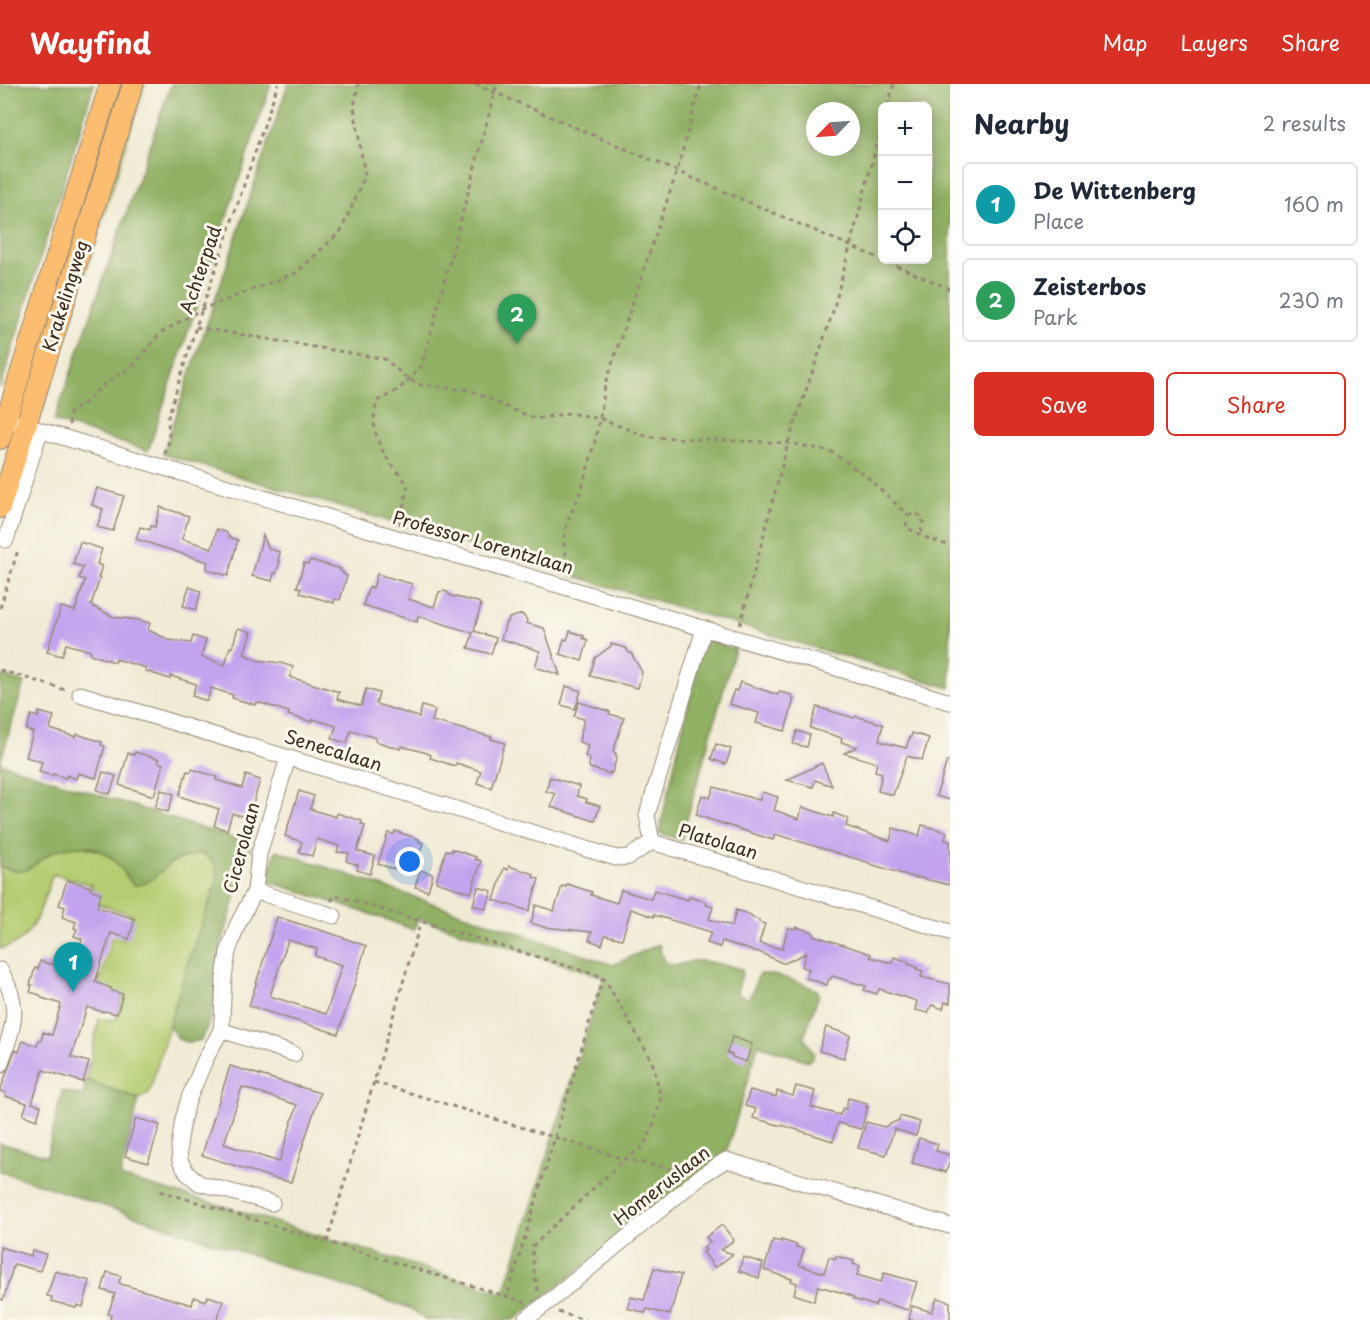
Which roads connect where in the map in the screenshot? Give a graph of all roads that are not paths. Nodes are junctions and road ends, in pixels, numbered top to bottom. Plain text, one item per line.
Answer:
1 (110, 84) edge
2 (132, 84) edge
3 (6, 420) junction
4 (33, 429) junction
5 (0, 439) edge
6 (0, 508) edge
7 (6, 540) dead end
8 (704, 629) junction
9 (80, 694) road end
10 (950, 702) edge
11 (288, 758) junction
12 (652, 842) junction
13 (255, 891) junction
14 (329, 914) road end
15 (950, 932) edge
16 (0, 970) edge
17 (221, 1030) junction
18 (294, 1054) dead end
19 (0, 1065) edge
20 (272, 1203) dead end
21 (950, 1226) edge
22 (525, 1320) edge

1 - 3 main road, Krakelingweg
2 - 4 main road, Krakelingweg
3 - 4 street, Professor Lorentzlaan
3 - 5 main road, Krakelingweg
4 - 6 main road, Krakelingweg
4 - 7 street, Krakelingweg
4 - 8 street, Professor Lorentzlaan
8 - 10 street, Professor Lorentzlaan
8 - 12 street, Platolaan
9 - 11 street, Senecalaan
11 - 12 street, Senecalaan
11 - 13 street, Cicerolaan
12 - 15 street, Platolaan
13 - 14 street
13 - 17 street, Cicerolaan
16 - 19 street
17 - 18 street
17 - 20 street, Cicerolaan
21 - 22 street, Homeruslaan

